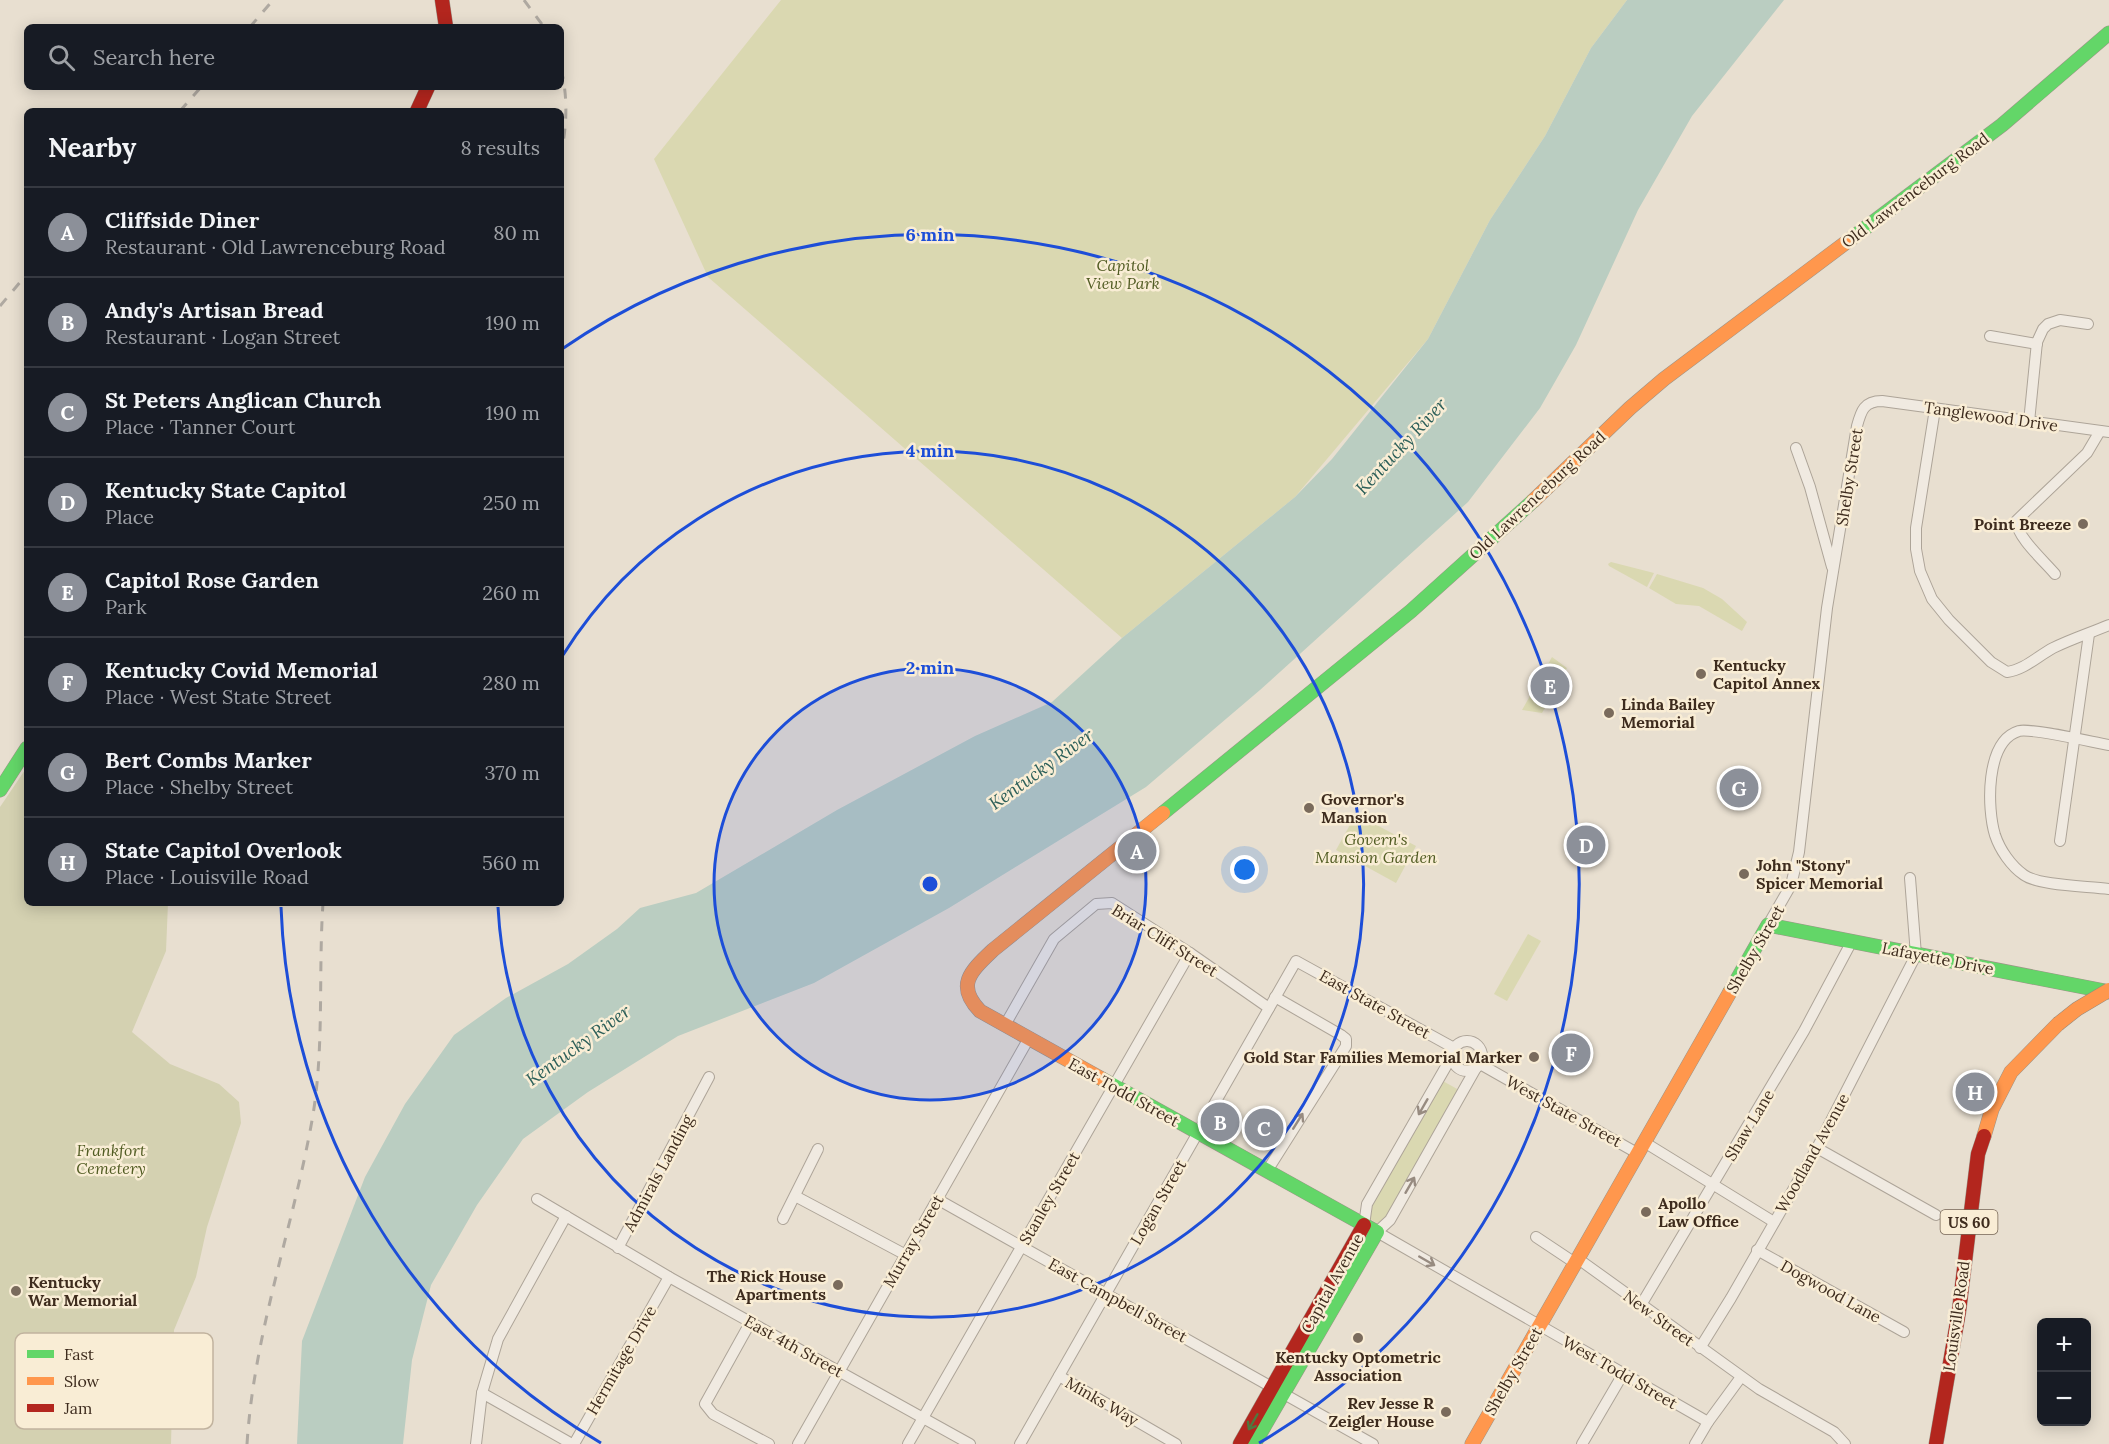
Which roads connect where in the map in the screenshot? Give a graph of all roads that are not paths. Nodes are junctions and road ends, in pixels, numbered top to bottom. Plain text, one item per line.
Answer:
1 (442, 0) edge
2 (446, 24) edge
3 (2109, 33) edge
4 (427, 90) edge
5 (418, 108) edge
6 (2088, 324) dead end
7 (1990, 336) dead end
8 (2037, 344) junction
9 (1874, 401) joint
10 (1935, 409) junction
11 (2029, 422) junction
12 (2105, 431) edge
13 (1796, 448) dead end
14 (1833, 570) junction
15 (2055, 574) dead end
16 (2109, 625) edge
17 (2089, 634) junction
18 (2074, 738) junction
19 (2109, 745) edge
20 (24, 753) edge
21 (0, 790) edge
22 (2060, 841) dead end
23 (1910, 878) dead end
24 (2109, 889) edge
25 (1768, 925) junction
26 (1852, 941) junction
27 (1190, 953) junction
28 (1916, 955) junction
29 (1296, 961) joint
30 (975, 969) joint
31 (2109, 991) edge
32 (1275, 997) junction
33 (1269, 1008) junction
34 (1005, 1025) junction
35 (1029, 1038) junction
36 (1453, 1052) junction
37 (1478, 1066) junction
38 (709, 1077) dead end
39 (1113, 1086) junction
40 (1198, 1133) junction
41 (1640, 1147) junction
42 (1816, 1148) junction
43 (818, 1149) dead end
44 (1267, 1171) junction
45 (1713, 1185) junction
46 (795, 1196) junction
47 (537, 1198) dead end
48 (937, 1199) junction
49 (1935, 1215) dead end
50 (566, 1216) junction
51 (783, 1219) dead end
52 (1774, 1222) junction
53 (1370, 1229) junction
54 (1536, 1237) dead end
55 (1022, 1246) junction
56 (618, 1248) junction
57 (1758, 1250) junction
58 (906, 1255) junction
59 (1576, 1260) junction
60 (669, 1277) junction
61 (1106, 1293) junction
62 (1641, 1305) junction
63 (750, 1323) junction
64 (1539, 1325) junction
65 (1904, 1332) dead end
66 (1700, 1348) junction
67 (839, 1371) junction
68 (1623, 1374) junction
69 (1059, 1376) junction
70 (1741, 1377) junction
71 (1278, 1390) junction
72 (482, 1393) junction
73 (924, 1418) junction
74 (1708, 1422) junction
75 (476, 1444) edge
76 (573, 1444) edge
77 (769, 1444) edge
78 (798, 1444) edge
79 (909, 1444) edge
80 (970, 1444) edge
81 (1020, 1444) edge
82 (1176, 1444) edge
83 (1240, 1444) edge
84 (1254, 1444) edge
85 (1372, 1444) edge
86 (1472, 1444) edge
87 (1582, 1444) edge
88 (1695, 1444) edge
89 (1845, 1444) edge
90 (1936, 1444) edge

1 - 2 main road
3 - 30 main road, Old Lawrenceburg Road
4 - 5 main road
6 - 8 street
7 - 8 street
8 - 11 street
9 - 10 street, Tanglewood Drive
9 - 14 street, Shelby Street
10 - 11 street, Tanglewood Drive
10 - 17 street
11 - 12 street, Tanglewood Drive
12 - 15 street
13 - 14 street
14 - 25 street, Shelby Street
16 - 17 street
17 - 18 street
18 - 19 street
18 - 22 street
18 - 24 street
20 - 21 main road
23 - 28 street
25 - 26 main road, Lafayette Drive
25 - 41 main road, Shelby Street
26 - 28 main road, Lafayette Drive
26 - 45 street, Shaw Lane
27 - 33 street, Briar Cliff Street
27 - 34 street, Briar Cliff Street
27 - 39 street, Stanley Street
28 - 31 main road, Lafayette Drive
28 - 42 street, Woodland Avenue
29 - 32 street, Logan Street
29 - 36 street, East State Street
30 - 34 main road, East Todd Street
31 - 90 main road, Louisville Road / US 60, bridge
32 - 33 street, Logan Street
44 -> 32 street
33 - 40 street, Logan Street
34 - 35 main road, East Todd Street
35 - 39 main road, East Todd Street
35 - 48 street, Murray Street
36 - 37 street
36 - 37 street
36 -> 53 street, Capital Avenue
37 - 41 street, West State Street
53 -> 37 street, Capital Avenue
38 - 56 street, Admirals Landing
39 - 40 main road, East Todd Street
39 - 55 street, Stanley Street
40 - 44 main road, East Todd Street
40 - 61 street, Logan Street
41 - 45 street, West State Street
41 - 59 main road, Shelby Street
42 - 49 street
42 - 52 street, Woodland Avenue
43 - 46 street
44 - 53 main road, East Todd Street
45 - 52 street, West State Street
45 - 62 street, Shaw Lane
46 - 51 street
46 - 58 street
47 - 50 street, Admirals Landing
48 - 55 street, East Campbell Street
48 - 58 street, Murray Street
50 - 56 street, Admirals Landing
50 - 72 street
52 - 57 street, Woodland Avenue
53 -> 64 street, West Todd Street
53 - 71 main road, Capital Avenue
54 - 59 street, New Street
55 - 61 street, East Campbell Street
55 - 73 street, Stanley Street
56 - 60 street, East 4th Street
57 - 65 street, Dogwood Lane
57 - 66 street, Woodland Avenue
58 - 67 street, Murray Street
59 - 62 street, New Street
59 - 64 main road, Shelby Street
60 - 63 street, East 4th Street
60 - 76 street, Hermitage Drive
61 - 69 street, Logan Street
61 - 71 street, East Campbell Street
62 - 66 street, New Street
63 - 67 street, East 4th Street
63 - 77 street
64 - 68 street, West Todd Street
64 - 86 main road, Shelby Street
66 - 70 street, New Street
67 - 73 street, East 4th Street
67 - 78 street, Murray Street
68 - 74 street, West Todd Street
68 - 87 street
69 - 81 street, Logan Street
69 - 82 street, Minks Way
70 - 74 street
70 - 89 street, New Street
71 -> 83 main road, Capital Avenue
71 - 84 main road, Capital Avenue
71 - 85 street, East Campbell Street
72 - 75 street
72 - 76 street
73 - 79 street, Stanley Street
73 - 80 street, East 4th Street
74 - 88 street

